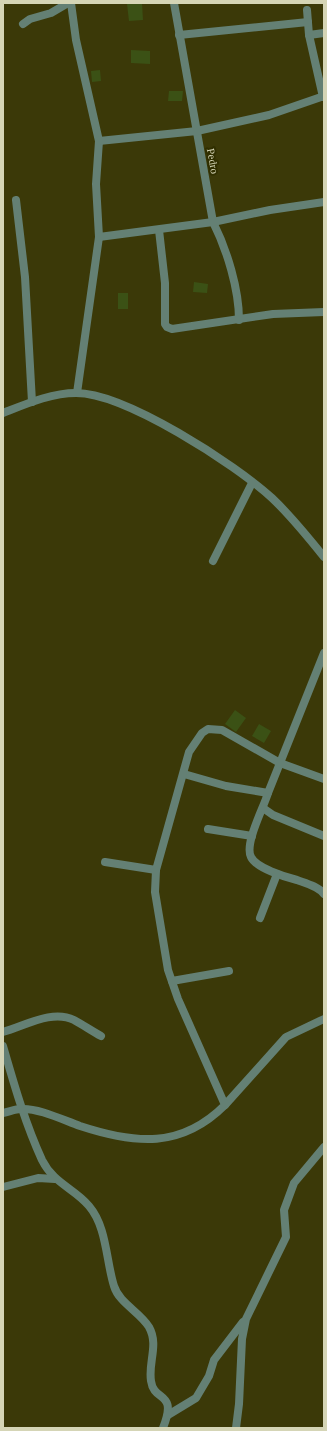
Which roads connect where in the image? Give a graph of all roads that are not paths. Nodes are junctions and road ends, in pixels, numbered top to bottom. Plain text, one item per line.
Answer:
1 (68, 3) edge
2 (71, 3) edge
3 (174, 3) edge
4 (307, 10) dead end
5 (308, 22) junction
6 (23, 24) dead end
7 (324, 34) edge
8 (179, 35) junction
9 (309, 35) junction
10 (323, 97) edge
11 (197, 131) junction
12 (99, 141) junction
13 (16, 200) dead end
14 (324, 202) edge
15 (213, 222) junction
16 (159, 230) junction
17 (99, 237) junction
18 (324, 312) edge
19 (238, 320) junction
20 (77, 393) junction
21 (32, 402) junction
22 (3, 413) edge
23 (252, 483) junction
24 (324, 557) edge
25 (213, 561) dead end
26 (324, 653) edge
27 (280, 763) junction
28 (184, 774) junction
29 (324, 780) edge
30 (268, 793) junction
31 (263, 808) junction
32 (208, 828) dead end
33 (252, 836) junction
34 (324, 836) edge
35 (105, 862) dead end
36 (156, 870) junction
37 (276, 874) junction
38 (324, 894) edge
39 (260, 918) dead end
40 (230, 971) dead end
41 (172, 981) junction
42 (324, 1019) edge
43 (3, 1032) edge
44 (101, 1036) dead end
45 (3, 1046) edge
46 (224, 1105) junction
47 (22, 1109) junction
48 (3, 1113) edge
49 (324, 1147) edge
50 (55, 1180) junction
51 (3, 1187) edge
52 (246, 1318) junction
53 (168, 1415) junction
54 (163, 1428) edge
55 (236, 1428) edge

1 - 6 street
2 - 12 street
3 - 8 street, Pedro
4 - 5 street
5 - 8 street
5 - 9 street
7 - 9 street
8 - 11 street, Pedro
9 - 10 street
10 - 11 street
11 - 12 street
11 - 15 street, Pedro
12 - 17 street
13 - 21 street
14 - 15 street
15 - 16 street
15 - 19 street, Pedro
16 - 17 street
16 - 19 street
17 - 20 street
18 - 19 street
20 - 21 street
20 - 23 street
21 - 22 street
23 - 24 street
23 - 25 street
26 - 27 street
27 - 28 street
27 - 29 street
27 - 30 street
28 - 30 street
28 - 36 street
30 - 31 street
31 - 33 street
31 - 34 street
32 - 33 street
33 - 37 street
35 - 36 street
36 - 41 street
37 - 38 street
37 - 39 street
40 - 41 street
41 - 46 street
42 - 46 street
43 - 44 street
45 - 47 street
46 - 47 street
47 - 48 street
47 - 50 street
49 - 52 street
50 - 51 street
50 - 53 street
52 - 53 street
52 - 55 street
53 - 54 street

